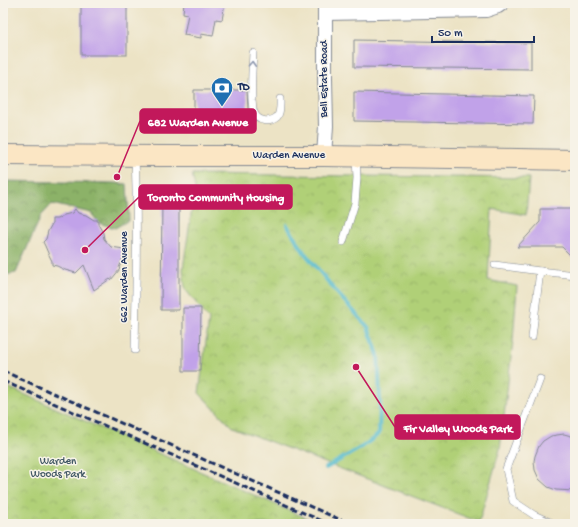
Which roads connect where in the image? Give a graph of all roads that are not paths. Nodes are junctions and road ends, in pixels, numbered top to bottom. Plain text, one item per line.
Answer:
1 (502, 3) edge
2 (467, 7) edge
3 (325, 8) edge
4 (253, 53) dead end
5 (280, 99) dead end
6 (3, 155) edge
7 (135, 156) junction
8 (324, 156) junction
9 (356, 157) junction
10 (575, 160) edge
11 (343, 242) dead end
12 (495, 265) dead end
13 (540, 271) junction
14 (575, 275) edge
15 (532, 337) dead end
16 (135, 350) dead end
17 (540, 379) dead end
18 (554, 524) edge

1 - 2 street
2 - 3 street
3 - 8 street, Bell Estate Road
5 -> 4 lane
6 - 7 main road, Warden Avenue
7 - 8 main road, Warden Avenue
7 - 16 lane, 662 Warden Avenue
8 - 9 main road, Warden Avenue
9 - 10 main road, Warden Avenue
9 - 11 lane
12 - 13 lane
13 - 14 lane
13 - 15 lane
17 - 18 lane

